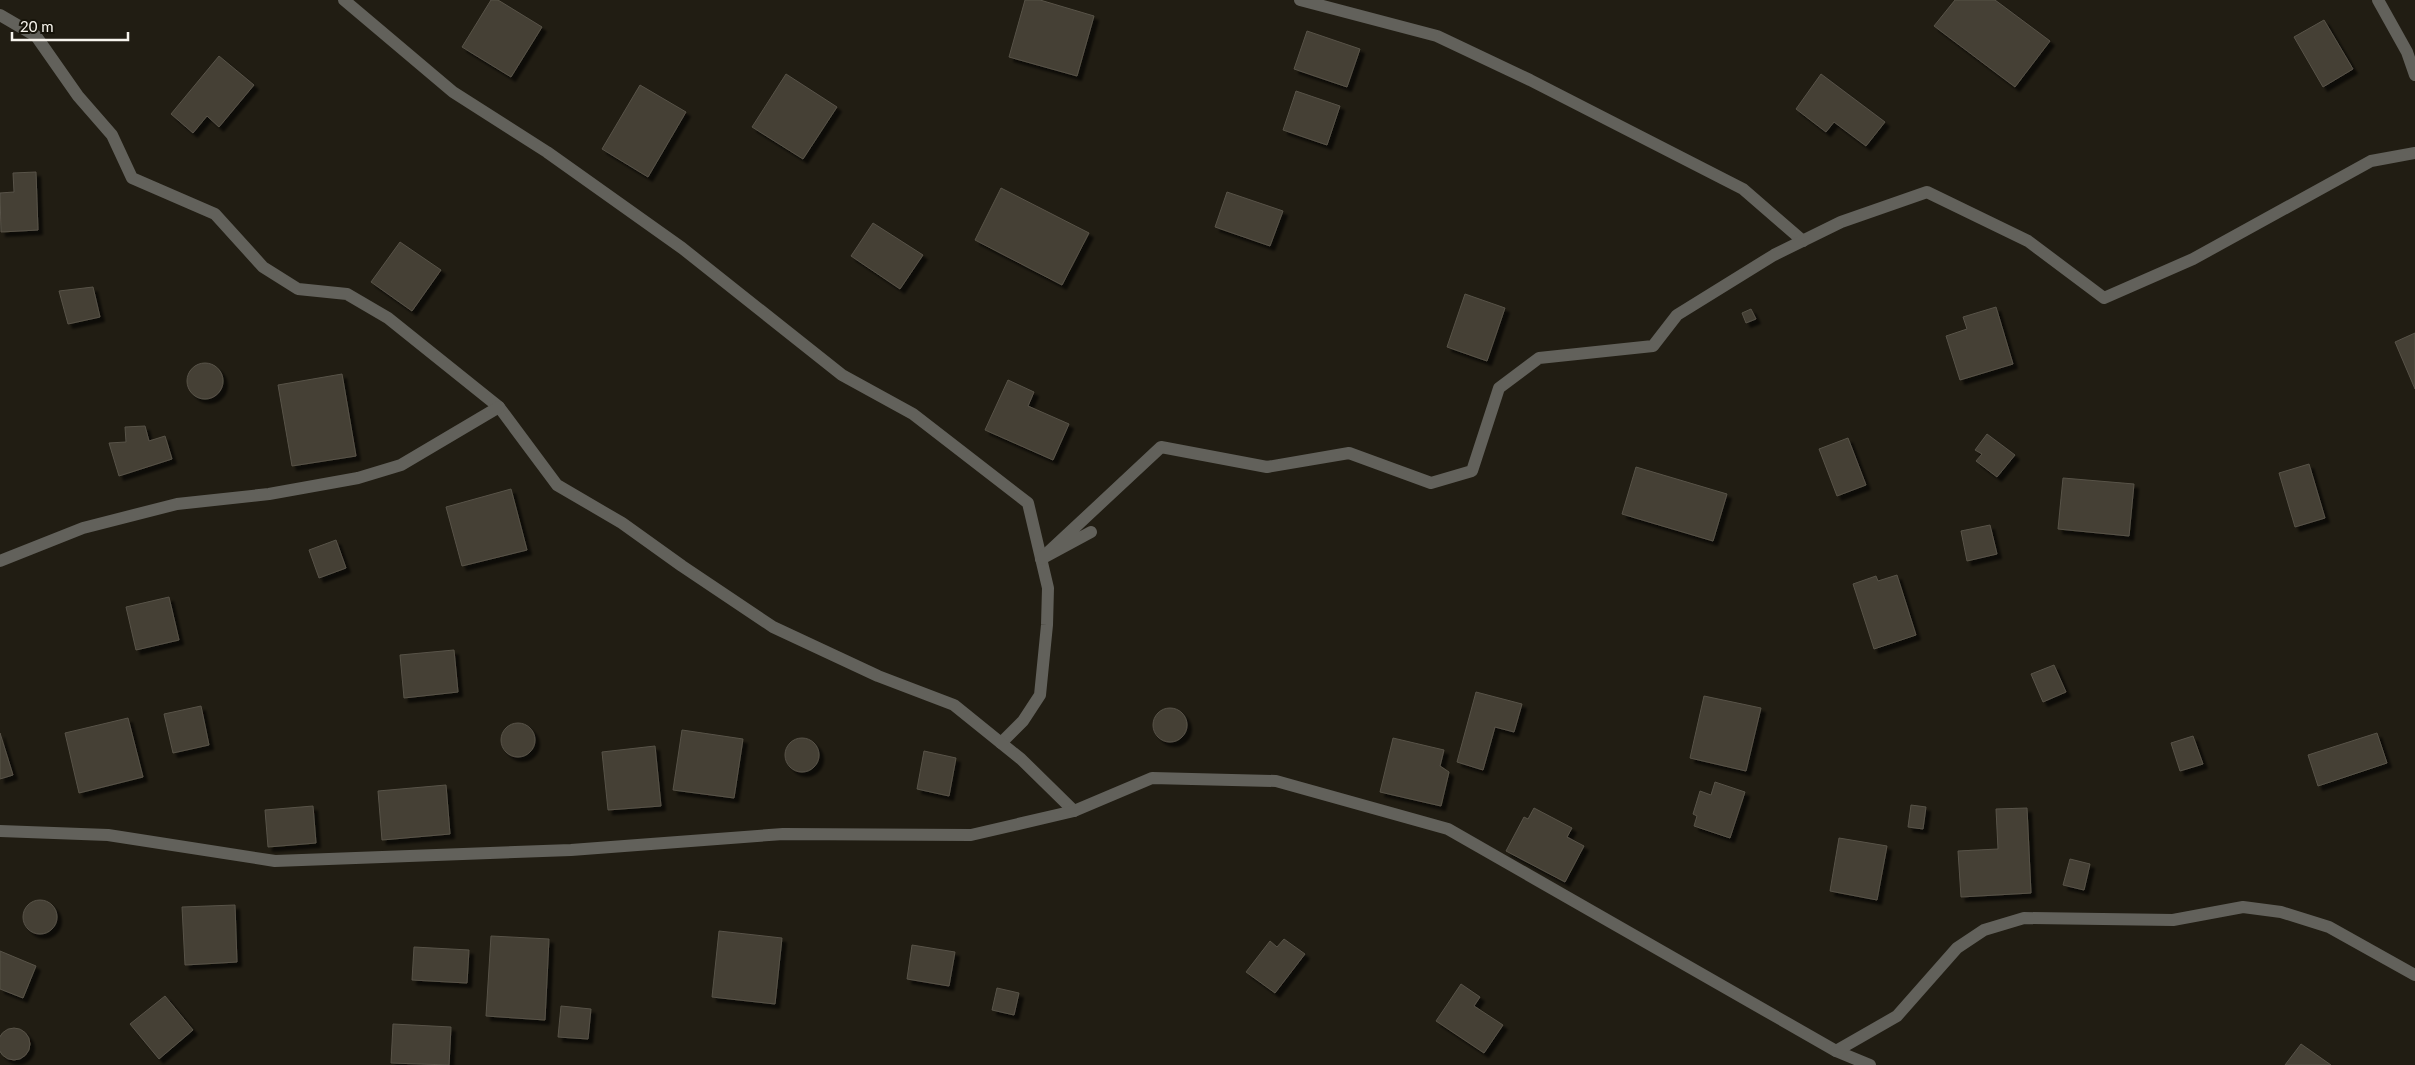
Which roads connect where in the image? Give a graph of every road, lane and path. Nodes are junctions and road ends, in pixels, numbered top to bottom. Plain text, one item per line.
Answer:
1 (344, 0) edge
2 (1300, 0) edge
3 (2378, 0) edge
4 (0, 14) edge
5 (2415, 75) edge
6 (2415, 153) edge
7 (1803, 240) junction
8 (500, 407) junction
9 (1091, 532) dead end
10 (1041, 559) junction
11 (0, 561) edge
12 (1001, 743) junction
13 (1074, 811) junction
14 (0, 831) edge
15 (2415, 975) edge
16 (1836, 1051) junction
17 (1870, 1065) edge

1 - 10 street
2 - 7 street
3 - 5 street
4 - 8 street
6 - 7 street
7 - 10 street
8 - 11 street
8 - 12 street
9 - 10 street
10 - 12 street
12 - 13 street
13 - 14 street
13 - 16 street
15 - 16 street
16 - 17 street

